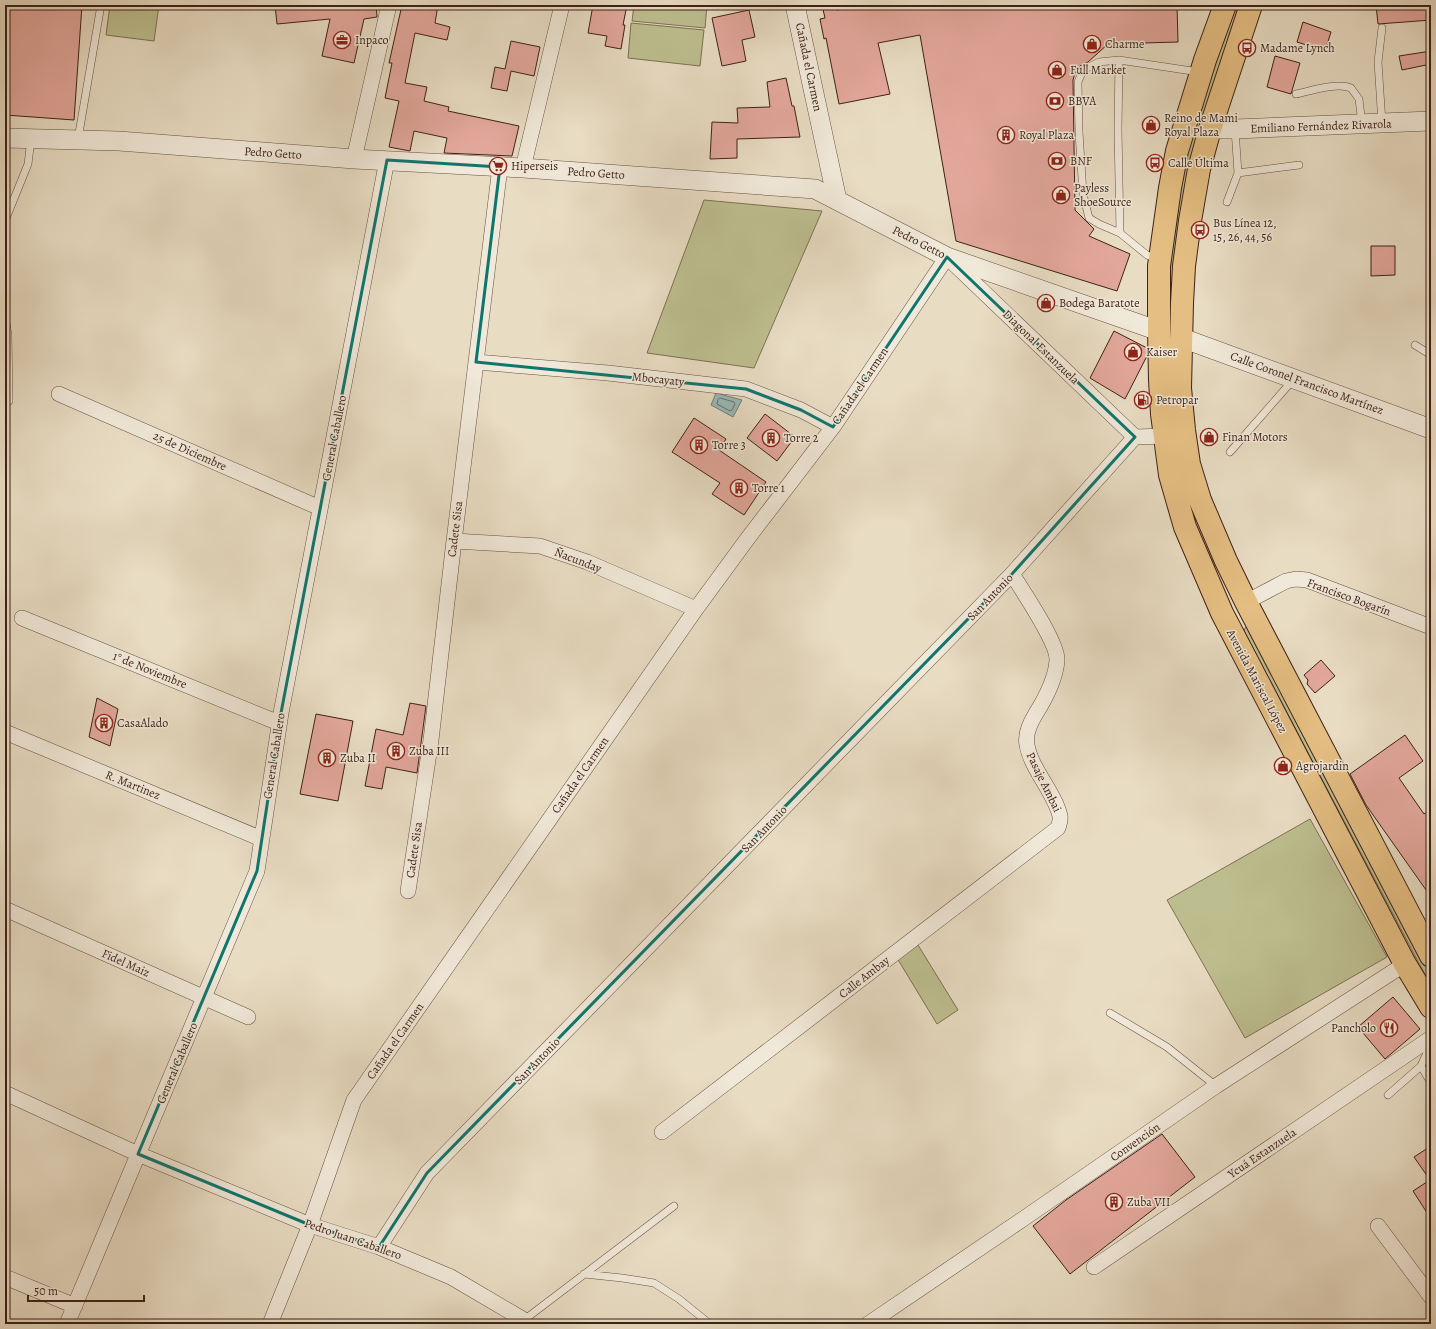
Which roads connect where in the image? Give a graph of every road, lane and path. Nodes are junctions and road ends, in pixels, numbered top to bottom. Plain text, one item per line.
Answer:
1 (101, 5) edge
2 (388, 5) edge
3 (562, 5) edge
4 (796, 5) edge
5 (1251, 5) edge
6 (1223, 10) edge
7 (1382, 28) dead end
8 (1119, 60) junction
9 (1201, 73) junction
10 (1296, 94) dead end
11 (1431, 121) edge
12 (1382, 123) junction
13 (1362, 124) junction
14 (1210, 129) junction
15 (1235, 129) junction
16 (5, 138) edge
17 (31, 139) junction
18 (78, 140) junction
19 (354, 159) junction
20 (387, 160) junction
21 (1299, 165) dead end
22 (500, 167) junction
23 (523, 168) junction
24 (1238, 173) junction
25 (837, 200) junction
26 (1227, 202) dead end
27 (5, 221) edge
28 (1120, 233) junction
29 (947, 257) junction
30 (1161, 261) junction
31 (5, 317) edge
32 (1158, 331) junction
33 (1182, 338) junction
34 (1415, 345) dead end
35 (1431, 355) edge
36 (476, 362) junction
37 (1294, 378) junction
38 (59, 394) dead end
39 (9, 401) dead end
40 (833, 427) junction
41 (1431, 428) edge
42 (1165, 436) junction
43 (1135, 437) junction
44 (1230, 452) dead end
45 (320, 508) junction
46 (454, 541) junction
47 (1012, 574) junction
48 (1246, 602) junction
49 (696, 609) junction
50 (22, 618) dead end
51 (1431, 628) edge
52 (279, 723) junction
53 (5, 732) edge
54 (1061, 818) joint
55 (262, 838) junction
56 (408, 891) dead end
57 (5, 909) edge
58 (1426, 932) edge
59 (1431, 956) edge
60 (1405, 964) junction
61 (205, 998) junction
62 (1431, 1006) edge
63 (1110, 1014) dead end
64 (248, 1017) dead end
65 (1431, 1038) edge
66 (1431, 1044) edge
67 (1421, 1066) junction
68 (1431, 1083) edge
69 (1216, 1086) junction
70 (5, 1093) edge
71 (1388, 1095) dead end
72 (662, 1132) dead end
73 (138, 1154) junction
74 (674, 1206) dead end
75 (310, 1224) junction
76 (1378, 1226) dead end
77 (379, 1247) junction
78 (1094, 1267) dead end
79 (584, 1274) junction
80 (5, 1277) edge
81 (1431, 1298) edge
82 (75, 1306) junction
83 (524, 1320) joint
84 (67, 1324) edge
85 (270, 1324) edge
86 (710, 1324) edge
87 (868, 1324) edge

1 - 18 lane
2 - 19 street
3 - 23 street
4 - 25 street, Cañada el Carmen
5 - 14 highway
6 - 9 highway, Avenida Mariscal López
7 - 12 lane
8 - 9 lane
8 - 28 lane
8 - 28 lane
9 - 30 highway, Avenida Mariscal López
10 - 13 lane
11 - 12 street, Emiliano Fernández Rivarola
12 - 13 street, Emiliano Fernández Rivarola
13 - 15 street, Emiliano Fernández Rivarola
14 - 15 street, Emiliano Fernández Rivarola
14 - 33 highway
15 - 24 lane
16 - 17 street, Pedro Getto
17 - 18 street, Pedro Getto
17 - 27 lane
18 - 19 street, Pedro Getto
19 - 20 street, Pedro Getto
20 - 22 street, Pedro Getto
20 - 45 street, General Caballero
21 - 24 lane
22 - 23 street, Pedro Getto
22 - 36 street, Cadete Sisa
23 - 25 street, Pedro Getto
24 - 26 lane
25 - 29 street, Pedro Getto
28 - 30 lane
29 - 32 street, Pedro Getto
29 - 40 street, Cañada el Carmen
29 - 43 street, Diagonal Estanzuela
30 - 32 highway, Avenida Mariscal López
31 - 39 lane
32 - 42 highway, Avenida Mariscal López
33 - 37 street, Calle Coronel Francisco Martínez
33 - 48 highway
34 - 35 lane
36 - 40 street, Mbocayaty
36 - 46 street, Cadete Sisa
37 - 41 street, Calle Coronel Francisco Martínez
37 - 44 lane
38 - 45 street, 25 de Diciembre
40 - 49 street, Cañada el Carmen
42 - 43 street
42 - 60 highway, Avenida Mariscal López
43 - 47 street, San Antonio
45 - 52 street, General Caballero
46 - 49 street, Ñacunday
46 - 56 street, Cadete Sisa
47 - 54 street, Pasaje Ambai
47 - 77 street, San Antonio
48 - 51 street, Francisco Bogarín
48 - 58 highway
49 - 75 street, Cañada el Carmen
50 - 52 street, 1° de Noviembre
52 - 55 street, General Caballero
53 - 55 street, R. Martinez
54 - 72 street, Calle Ambay
55 - 61 street, General Caballero
57 - 61 street, Fidel Maiz
58 - 59 highway
60 - 62 highway, Avenida Mariscal López
60 - 69 street, Convención
61 - 64 street, Fidel Maiz
61 - 73 street, General Caballero
63 - 69 lane
65 - 78 street, Ycuá Estanzuela
66 - 67 lane
67 - 68 lane
67 - 71 lane
69 - 87 street, Convención
70 - 73 street, Pedro Juan Caballero
73 - 75 street, Pedro Juan Caballero
73 - 82 street, General Caballero
74 - 79 lane, Pedro Juan Caballero
75 - 77 street, Pedro Juan Caballero
75 - 85 street, Cañada el Carmen
76 - 81 street
77 - 83 street, Pedro Juan Caballero
79 - 83 lane, Pedro Juan Caballero
79 - 86 lane
80 - 82 street
82 - 84 street, General Caballero

